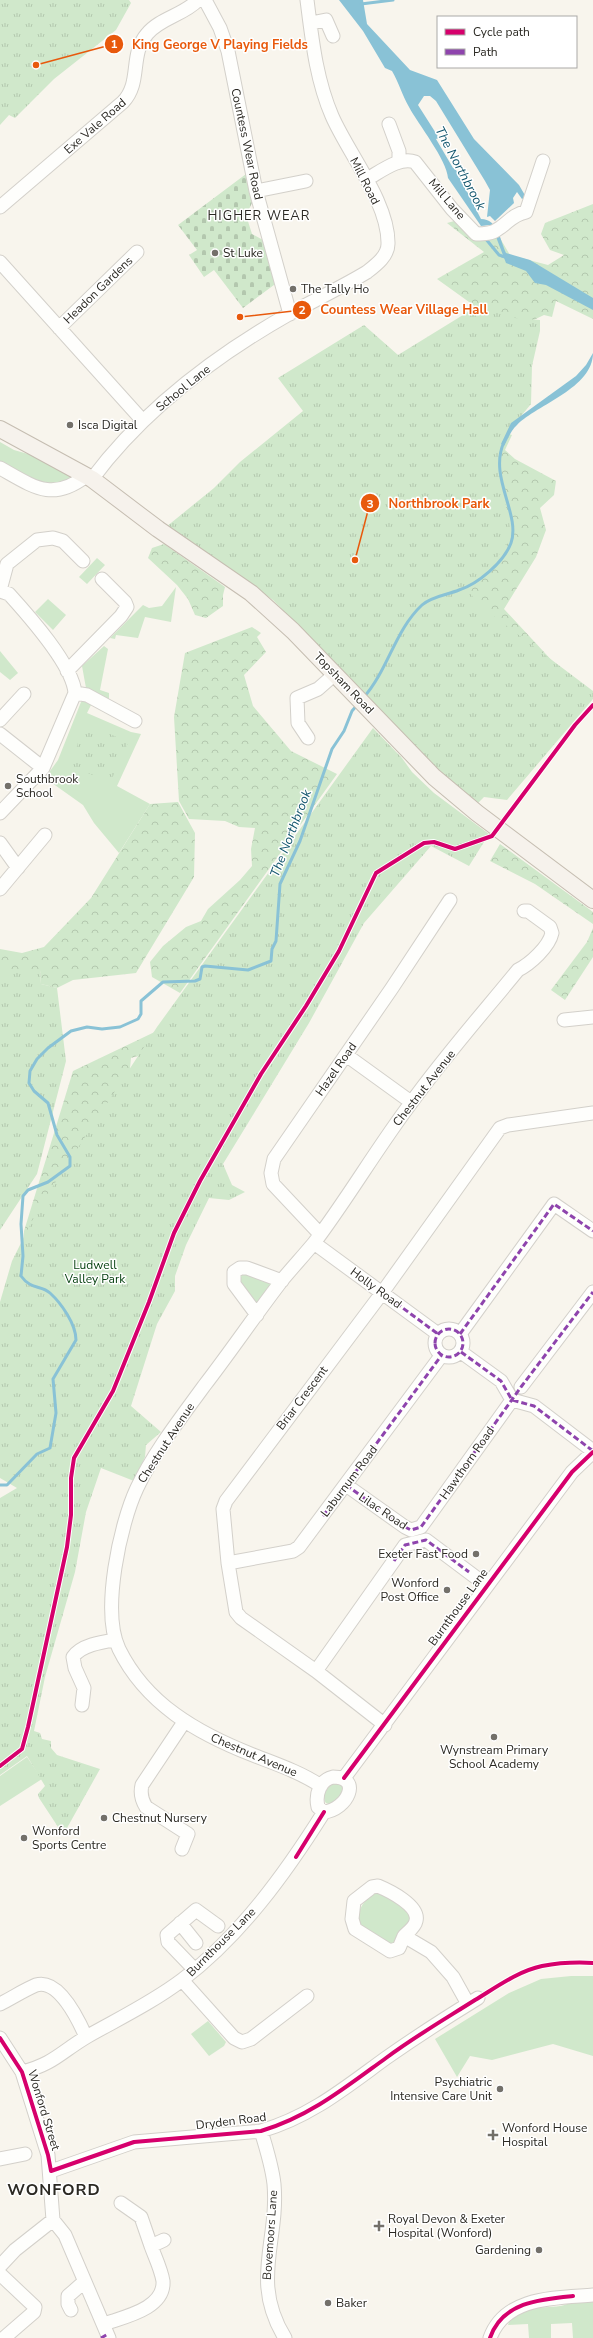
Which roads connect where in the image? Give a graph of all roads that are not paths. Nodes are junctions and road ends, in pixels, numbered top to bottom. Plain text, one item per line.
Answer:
1 (198, 0) edge
2 (205, 0) edge
3 (307, 0) edge
4 (311, 23) junction
5 (333, 36) dead end
6 (390, 124) dead end
7 (543, 161) dead end
8 (399, 162) junction
9 (367, 179) junction
10 (306, 181) dead end
11 (256, 191) junction
12 (0, 208) edge
13 (137, 252) dead end
14 (0, 262) edge
15 (290, 314) junction
16 (59, 328) junction
17 (143, 421) junction
18 (0, 429) edge
19 (0, 468) edge
20 (89, 478) junction
21 (83, 561) dead end
22 (102, 579) dead end
23 (0, 591) edge
24 (67, 671) junction
25 (335, 674) junction
26 (75, 693) junction
27 (24, 694) dead end
28 (0, 720) edge
29 (135, 721) dead end
30 (0, 734) edge
31 (308, 738) dead end
32 (41, 770) junction
33 (0, 813) edge
34 (45, 835) dead end
35 (0, 843) edge
36 (18, 868) junction
37 (0, 889) edge
38 (450, 900) dead end
39 (593, 900) edge
40 (524, 911) dead end
41 (593, 1017) edge
42 (564, 1020) dead end
43 (346, 1055) junction
44 (411, 1102) junction
45 (593, 1113) edge
46 (593, 1231) edge
47 (317, 1238) junction
48 (282, 1281) junction
49 (593, 1292) edge
50 (382, 1293) junction
51 (257, 1315) junction
52 (438, 1334) junction
53 (460, 1334) junction
54 (461, 1352) junction
55 (441, 1356) junction
56 (521, 1387) dead end
57 (512, 1400) junction
58 (593, 1452) edge
59 (346, 1485) junction
60 (422, 1527) joint
61 (228, 1563) junction
62 (486, 1585) junction
63 (116, 1640) junction
64 (316, 1671) junction
65 (83, 1706) dead end
66 (184, 1722) junction
67 (385, 1725) junction
68 (344, 1778) junction
69 (320, 1786) junction
70 (324, 1812) junction
71 (182, 1849) dead end
72 (180, 1923) junction
73 (218, 1926) dead end
74 (404, 1936) junction
75 (196, 1943) dead end
76 (194, 1969) junction
77 (182, 1980) junction
78 (307, 1996) dead end
79 (0, 2004) edge
80 (86, 2037) junction
81 (0, 2038) edge
82 (22, 2072) junction
83 (261, 2130) junction
84 (25, 2154) dead end
85 (0, 2159) edge
86 (50, 2171) junction
87 (121, 2203) dead end
88 (53, 2220) junction
89 (164, 2240) dead end
90 (151, 2246) junction
91 (0, 2266) edge
92 (0, 2274) edge
93 (84, 2282) junction
94 (593, 2295) edge
95 (71, 2310) dead end
96 (104, 2324) junction
97 (4, 2338) edge
98 (109, 2338) edge
99 (285, 2338) edge
100 (490, 2338) edge

1 - 12 street, Exe Vale Road
2 - 11 street, Countess Wear Road
3 - 4 street, Mill Road
4 - 5 street
4 - 9 street, Mill Road
6 - 8 street
7 - 8 street, Mill Lane
8 - 9 street
9 - 15 street, Mill Road
10 - 11 street
11 - 15 street, Countess Wear Road
13 - 16 street, Headon Gardens
14 - 16 street
15 - 17 street, School Lane
16 - 17 street
17 - 20 street, School Lane
18 - 20 main road, Topsham Road
19 - 20 street
20 - 25 main road, Topsham Road
21 - 23 street
22 - 24 street
23 - 24 street
24 - 26 street
25 - 31 street
25 - 39 main road, Topsham Road
26 - 29 street
26 - 32 street
27 - 28 street
30 - 32 street
32 - 33 street
34 - 36 street
35 - 36 street
36 - 37 street
38 - 43 street, Hazel Road
40 - 44 street, Chestnut Avenue
41 - 42 street
43 - 44 street
43 - 47 street, Hazel Road
44 - 47 street, Chestnut Avenue
45 - 50 street, Briar Crescent
46 - 53 street
47 - 48 street, Chestnut Avenue
47 - 50 street, Holly Road
48 - 51 street, Chestnut Avenue
48 - 51 street
49 - 56 street
50 - 52 street, Holly Road
50 - 61 street, Briar Crescent
51 - 63 street, Chestnut Avenue
52 - 53 street
52 - 55 street
53 - 54 street
54 - 55 street
54 - 57 street
55 - 59 street, Laburnum Road
57 - 58 street
57 - 60 street, Hawthorn Road
58 - 62 street, Burnthouse Lane
59 - 60 street, Lilac Road
59 - 61 street, Laburnum Road
61 - 64 street, Briar Crescent
62 - 64 street, Lilac Road
62 - 67 street, Burnthouse Lane
63 - 65 street
63 - 66 street, Chestnut Avenue
64 - 67 street, Briar Crescent
66 - 69 street, Chestnut Avenue
66 - 71 street
67 - 68 street, Burnthouse Lane
68 - 69 street
68 - 70 street
69 - 70 street
70 - 76 street, Burnthouse Lane
72 - 73 street
72 - 75 street
72 - 76 street
74 - 74 street
74 - 83 street, Dryden Road
76 - 77 street, Burnthouse Lane
77 - 78 street
77 - 80 street, Burnthouse Lane
79 - 80 street
80 - 82 street, Burnthouse Lane
81 - 82 street, Wonford Street
82 - 86 street, Wonford Street
83 - 86 street, Dryden Road
83 - 99 street, Bovemoors Lane
84 - 85 street
86 - 88 street, Wonford Street
87 - 90 street
88 - 91 street
88 - 93 street
89 - 90 street
90 - 96 street
92 - 97 street
93 - 95 street
93 - 96 street
94 - 100 street
96 - 98 street

